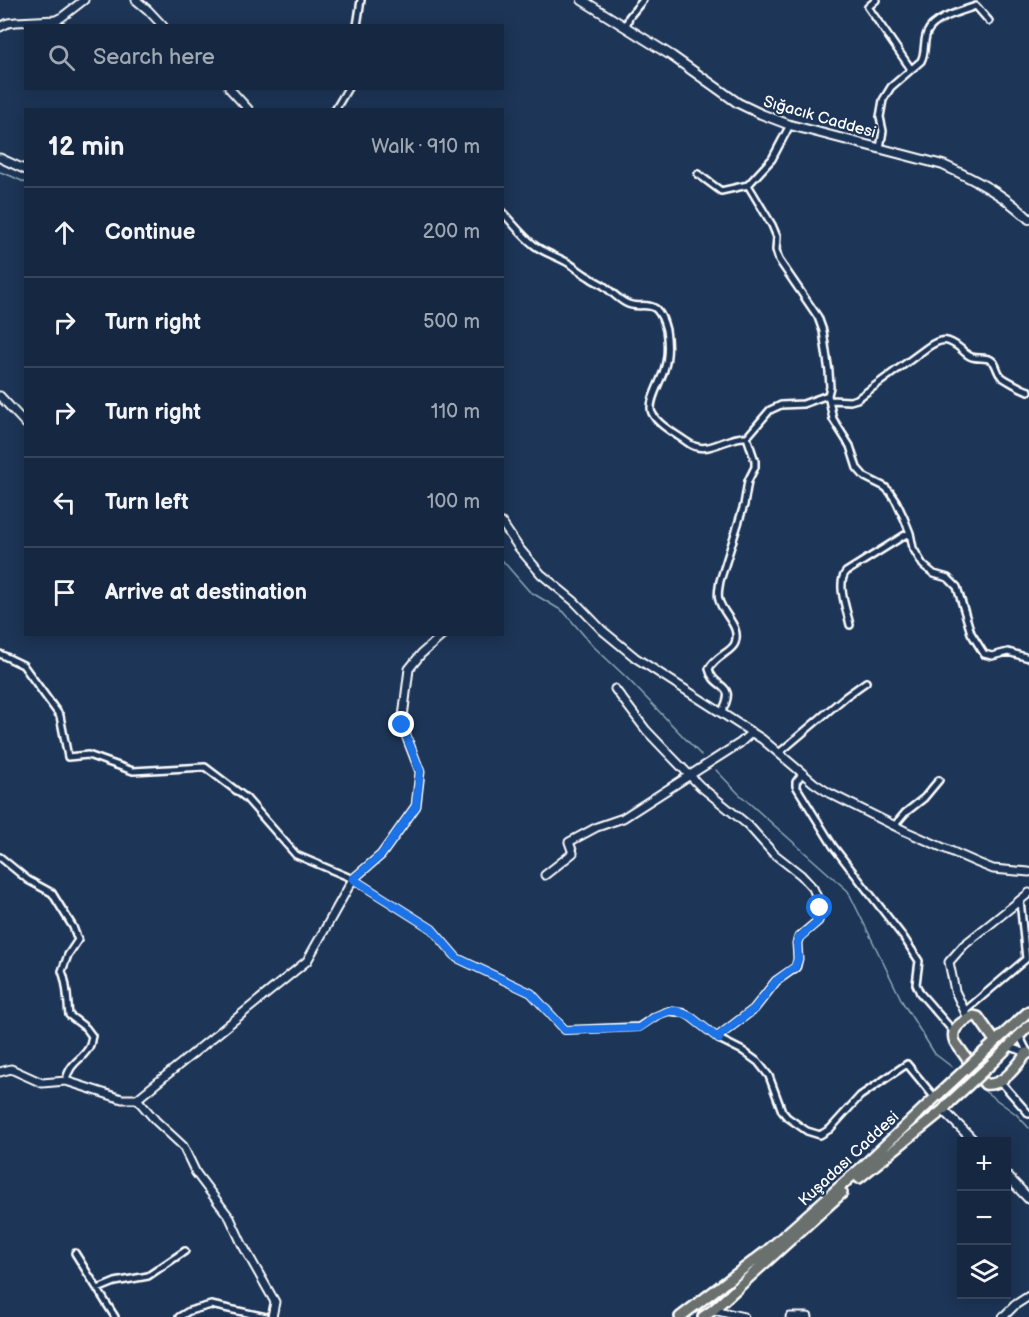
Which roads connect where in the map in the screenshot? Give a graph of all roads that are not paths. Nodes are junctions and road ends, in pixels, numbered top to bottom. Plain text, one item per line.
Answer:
1 (84, 0) edge
2 (136, 0) edge
3 (361, 0) edge
4 (582, 0) edge
5 (643, 0) edge
6 (863, 0) edge
7 (876, 0) edge
8 (868, 7) junction
9 (989, 21) dead end
10 (160, 24) edge
11 (357, 24) edge
12 (0, 27) edge
13 (626, 27) junction
14 (911, 69) junction
15 (231, 90) edge
16 (347, 90) edge
17 (247, 108) edge
18 (335, 108) edge
19 (790, 125) junction
20 (880, 148) junction
21 (0, 158) edge
22 (24, 169) edge
23 (698, 174) dead end
24 (748, 185) junction
25 (504, 214) edge
26 (1029, 219) edge
27 (1029, 391) edge
28 (0, 396) edge
29 (829, 398) junction
30 (24, 422) edge
31 (747, 437) junction
32 (504, 526) edge
33 (910, 533) junction
34 (850, 625) dead end
35 (442, 636) edge
36 (0, 654) edge
37 (1029, 658) edge
38 (866, 682) dead end
39 (615, 689) dead end
40 (721, 713) junction
41 (752, 732) junction
42 (779, 753) junction
43 (802, 774) junction
44 (691, 775) junction
45 (939, 780) dead end
46 (894, 826) junction
47 (0, 857) edge
48 (1029, 872) edge
49 (545, 875) dead end
50 (353, 879) junction
51 (1029, 893) edge
52 (1020, 900) junction
53 (1029, 1011) edge
54 (966, 1014) junction
55 (1029, 1026) edge
56 (953, 1031) junction
57 (1019, 1035) junction
58 (719, 1039) junction
59 (995, 1041) junction
60 (1010, 1047) junction
61 (1028, 1053) edge
62 (0, 1072) edge
63 (66, 1081) junction
64 (1000, 1081) junction
65 (937, 1095) junction
66 (137, 1099) junction
67 (946, 1106) junction
68 (1029, 1114) edge
69 (971, 1137) edge
70 (1011, 1180) edge
71 (1029, 1199) edge
72 (185, 1251) dead end
73 (75, 1253) dead end
74 (98, 1289) junction
75 (1029, 1296) edge
76 (713, 1310) junction
77 (115, 1317) edge
78 (179, 1317) edge
79 (266, 1317) edge
80 (272, 1317) edge
81 (680, 1317) edge
82 (703, 1317) edge
83 (744, 1317) edge
84 (790, 1317) edge
85 (808, 1317) edge
86 (1002, 1317) edge

1 - 12 street
2 - 10 street
3 - 11 street
4 - 13 main road, Sığacık Caddesi
5 - 13 street
6 - 8 street
7 - 8 street
8 - 14 street
9 - 14 street
13 - 19 main road, Sığacık Caddesi
14 - 20 street
15 - 17 street
16 - 18 street
19 - 20 main road, Sığacık Caddesi
19 - 24 street
20 - 26 main road, Sığacık Caddesi
21 - 22 street
23 - 24 street
24 - 29 street
25 - 31 street
27 - 29 street
28 - 30 street
29 - 31 street
29 - 33 street
31 - 40 street
32 - 40 street
33 - 34 street
33 - 37 street
35 - 50 street
36 - 50 street
38 - 42 street
39 - 44 street
40 - 41 street
41 - 42 street
41 - 44 street
42 - 43 street
43 - 46 street
43 - 56 street
44 - 49 street
44 - 58 street
45 - 46 street
46 - 48 street
47 - 63 street
50 - 58 street
50 - 66 street
51 - 52 street
52 - 54 street
52 - 54 street
53 - 59 main road, Kuşadası Caddesi
54 - 56 main road
54 - 59 main road
55 - 57 main road, Kuşadası Caddesi
56 - 64 main road
57 - 60 main road, Kuşadası Caddesi
57 - 61 street
58 - 65 street
59 - 65 main road, Kuşadası Caddesi, bridge
60 - 61 street
60 - 67 main road, Kuşadası Caddesi, bridge
61 - 64 main road
62 - 63 street
63 - 66 street
64 - 68 street
65 - 81 main road, Kuşadası Caddesi
66 - 80 street
67 - 69 main road
67 - 76 main road, Kuşadası Caddesi
70 - 71 main road
72 - 74 street
73 - 74 street
74 - 77 street
75 - 86 street
76 - 82 main road, Kuşadası Caddesi
76 - 83 street
78 - 79 street
84 - 85 street

